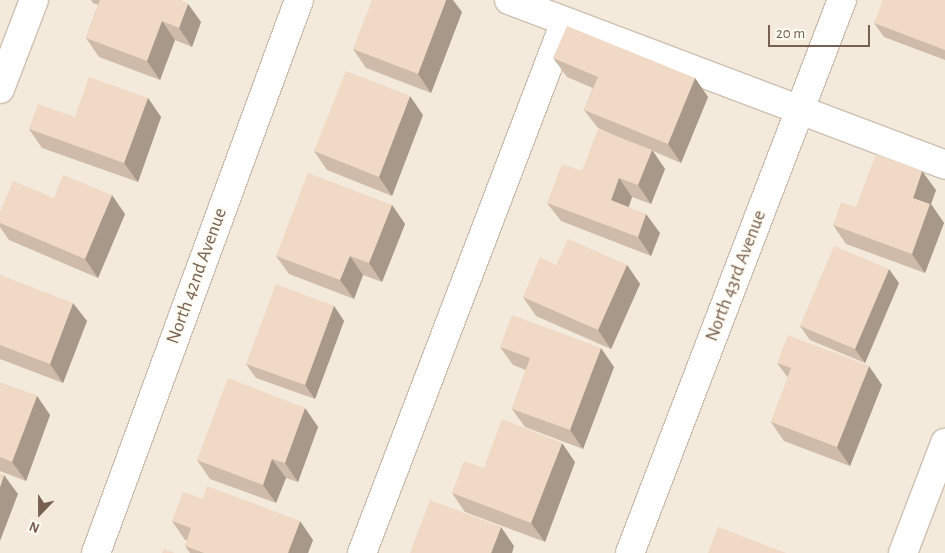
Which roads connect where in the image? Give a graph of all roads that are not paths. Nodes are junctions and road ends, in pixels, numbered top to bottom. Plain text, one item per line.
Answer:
1 (34, 0) edge
2 (299, 0) edge
3 (509, 0) edge
4 (842, 0) edge
5 (565, 22) junction
6 (0, 89) edge
7 (800, 111) junction
8 (945, 165) edge
9 (945, 443) edge
10 (96, 553) edge
11 (362, 553) edge
12 (630, 553) edge
13 (904, 553) edge

1 - 6 street
2 - 10 street, North 42nd Avenue
3 - 5 street
4 - 7 street, North 43rd Avenue
5 - 7 street
5 - 11 street
7 - 8 street
7 - 12 street, North 43rd Avenue
9 - 13 street

